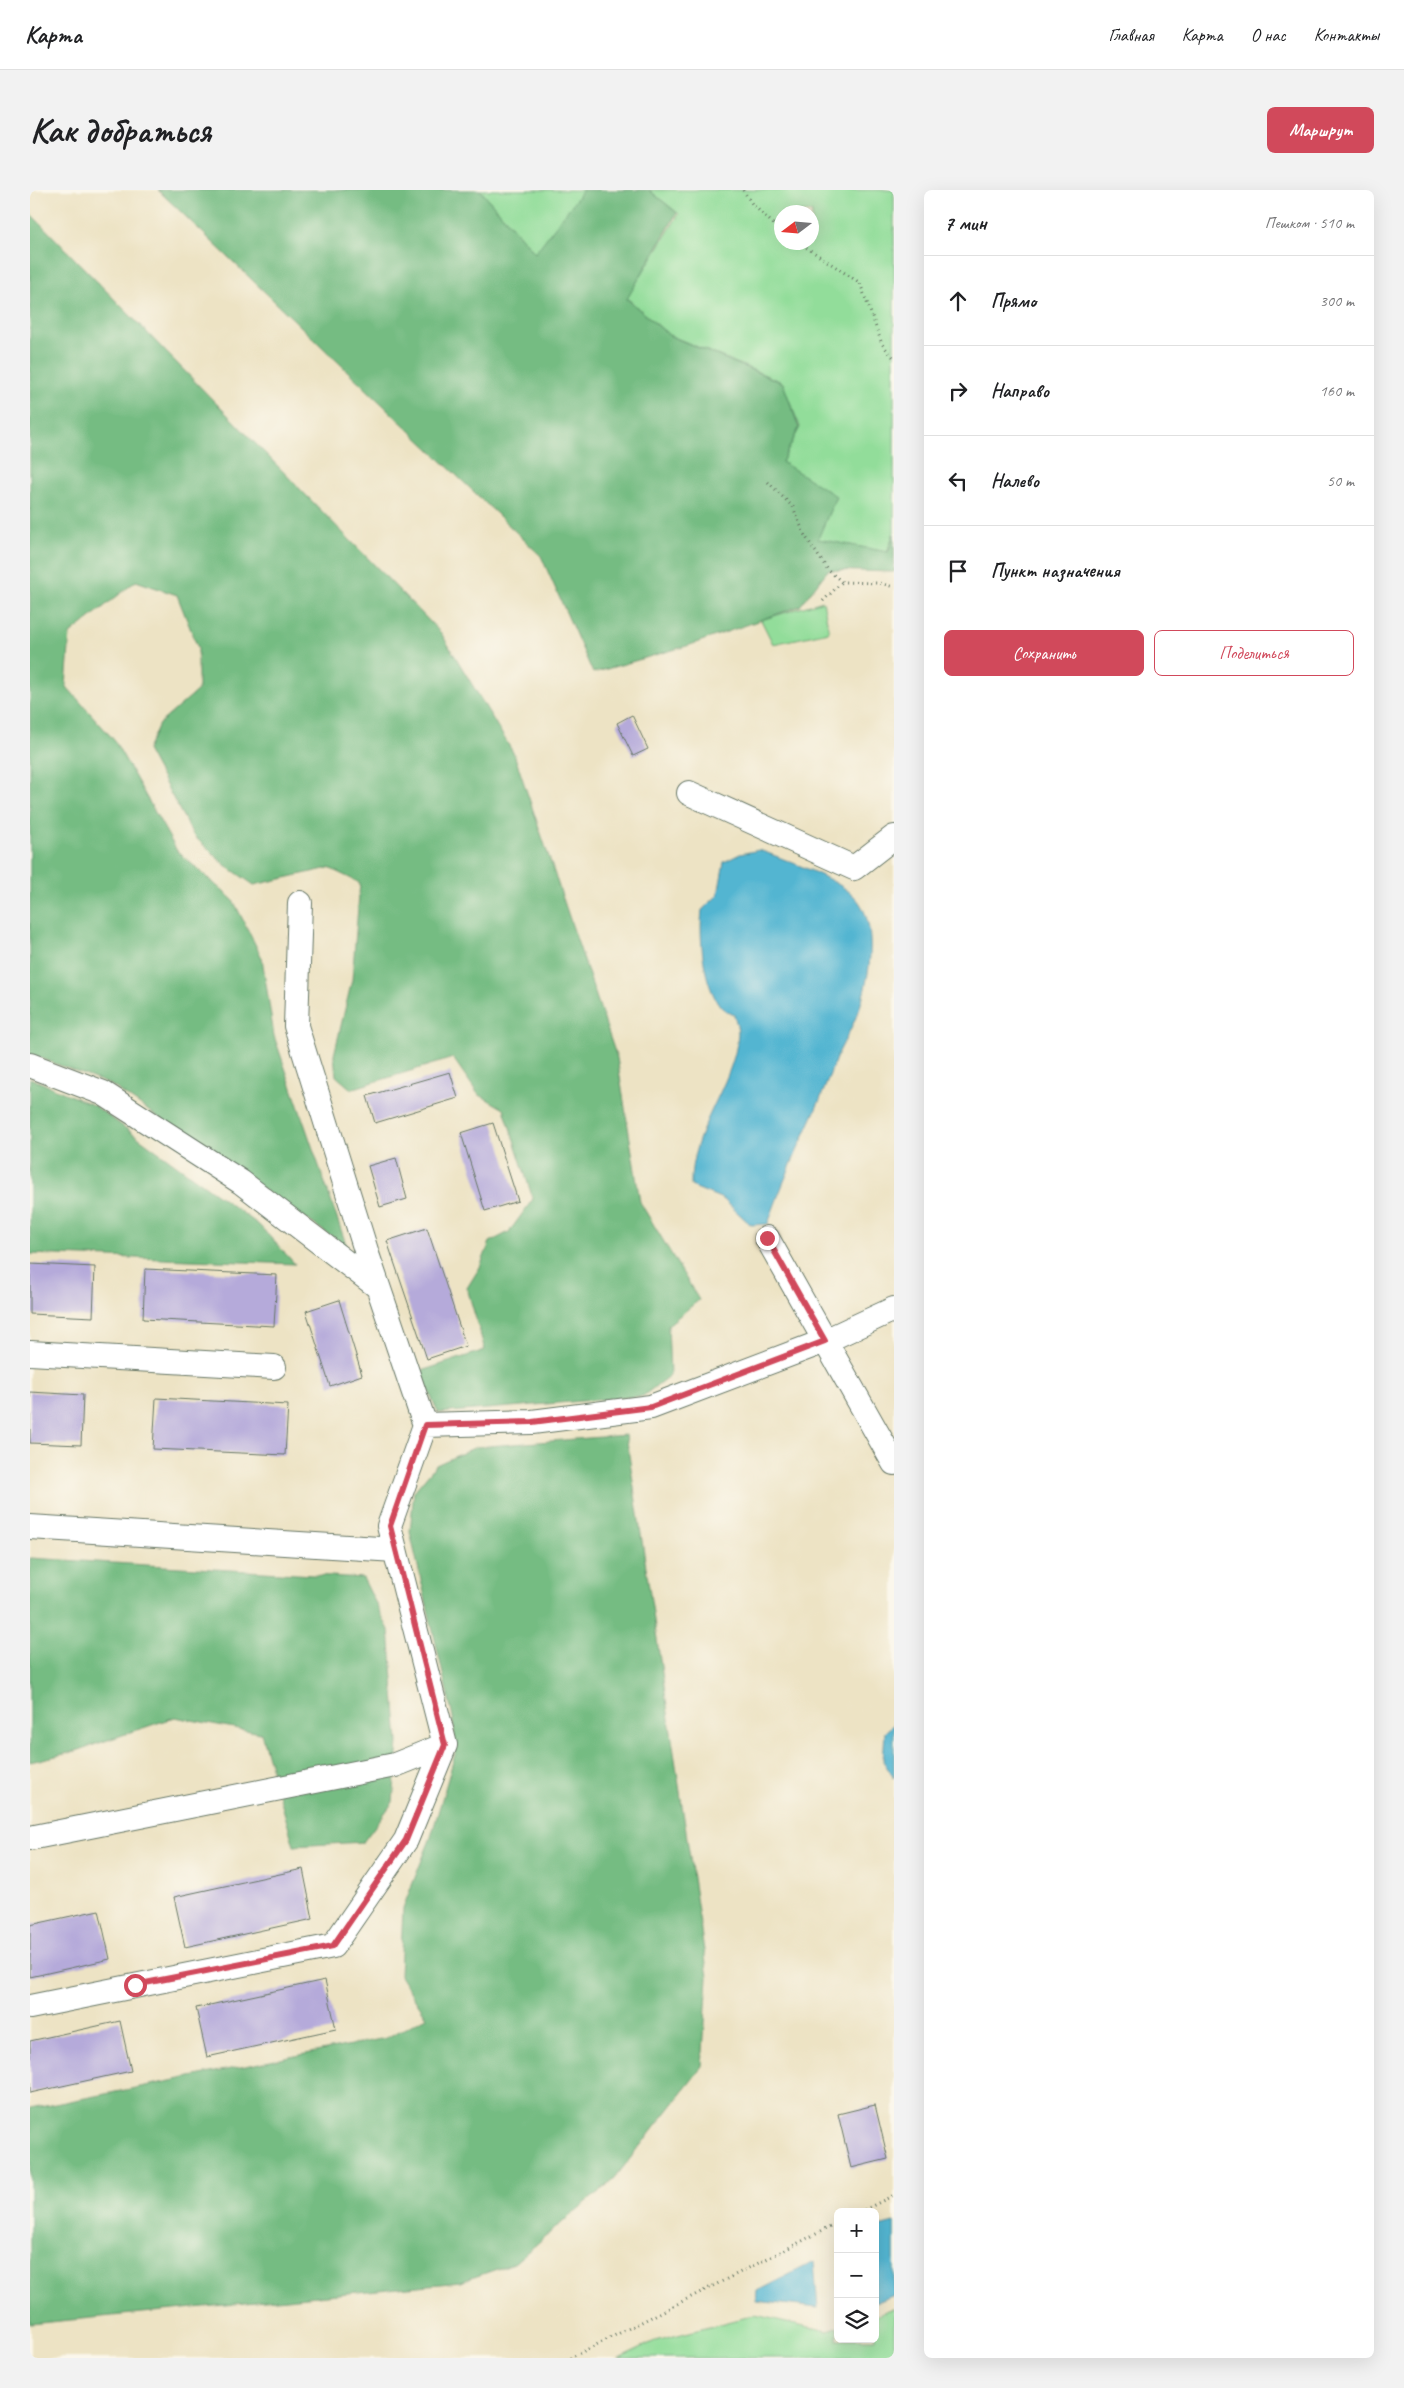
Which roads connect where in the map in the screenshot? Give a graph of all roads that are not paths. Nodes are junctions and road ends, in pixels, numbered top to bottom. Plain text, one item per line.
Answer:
1 (689, 793) dead end
2 (894, 837) edge
3 (300, 903) dead end
4 (30, 1065) edge
5 (767, 1238) dead end
6 (378, 1287) junction
7 (894, 1309) edge
8 (825, 1341) junction
9 (30, 1353) edge
10 (274, 1367) dead end
11 (425, 1425) junction
12 (894, 1463) edge
13 (30, 1526) edge
14 (395, 1550) junction
15 (445, 1745) junction
16 (30, 1838) edge
17 (30, 2006) edge

1 - 2 lane
3 - 6 lane
4 - 6 lane
5 - 8 lane
6 - 11 lane
7 - 8 lane
8 - 11 lane
8 - 12 lane
9 - 10 lane
11 - 14 lane
13 - 14 lane
14 - 15 lane
15 - 16 lane
15 - 17 lane

